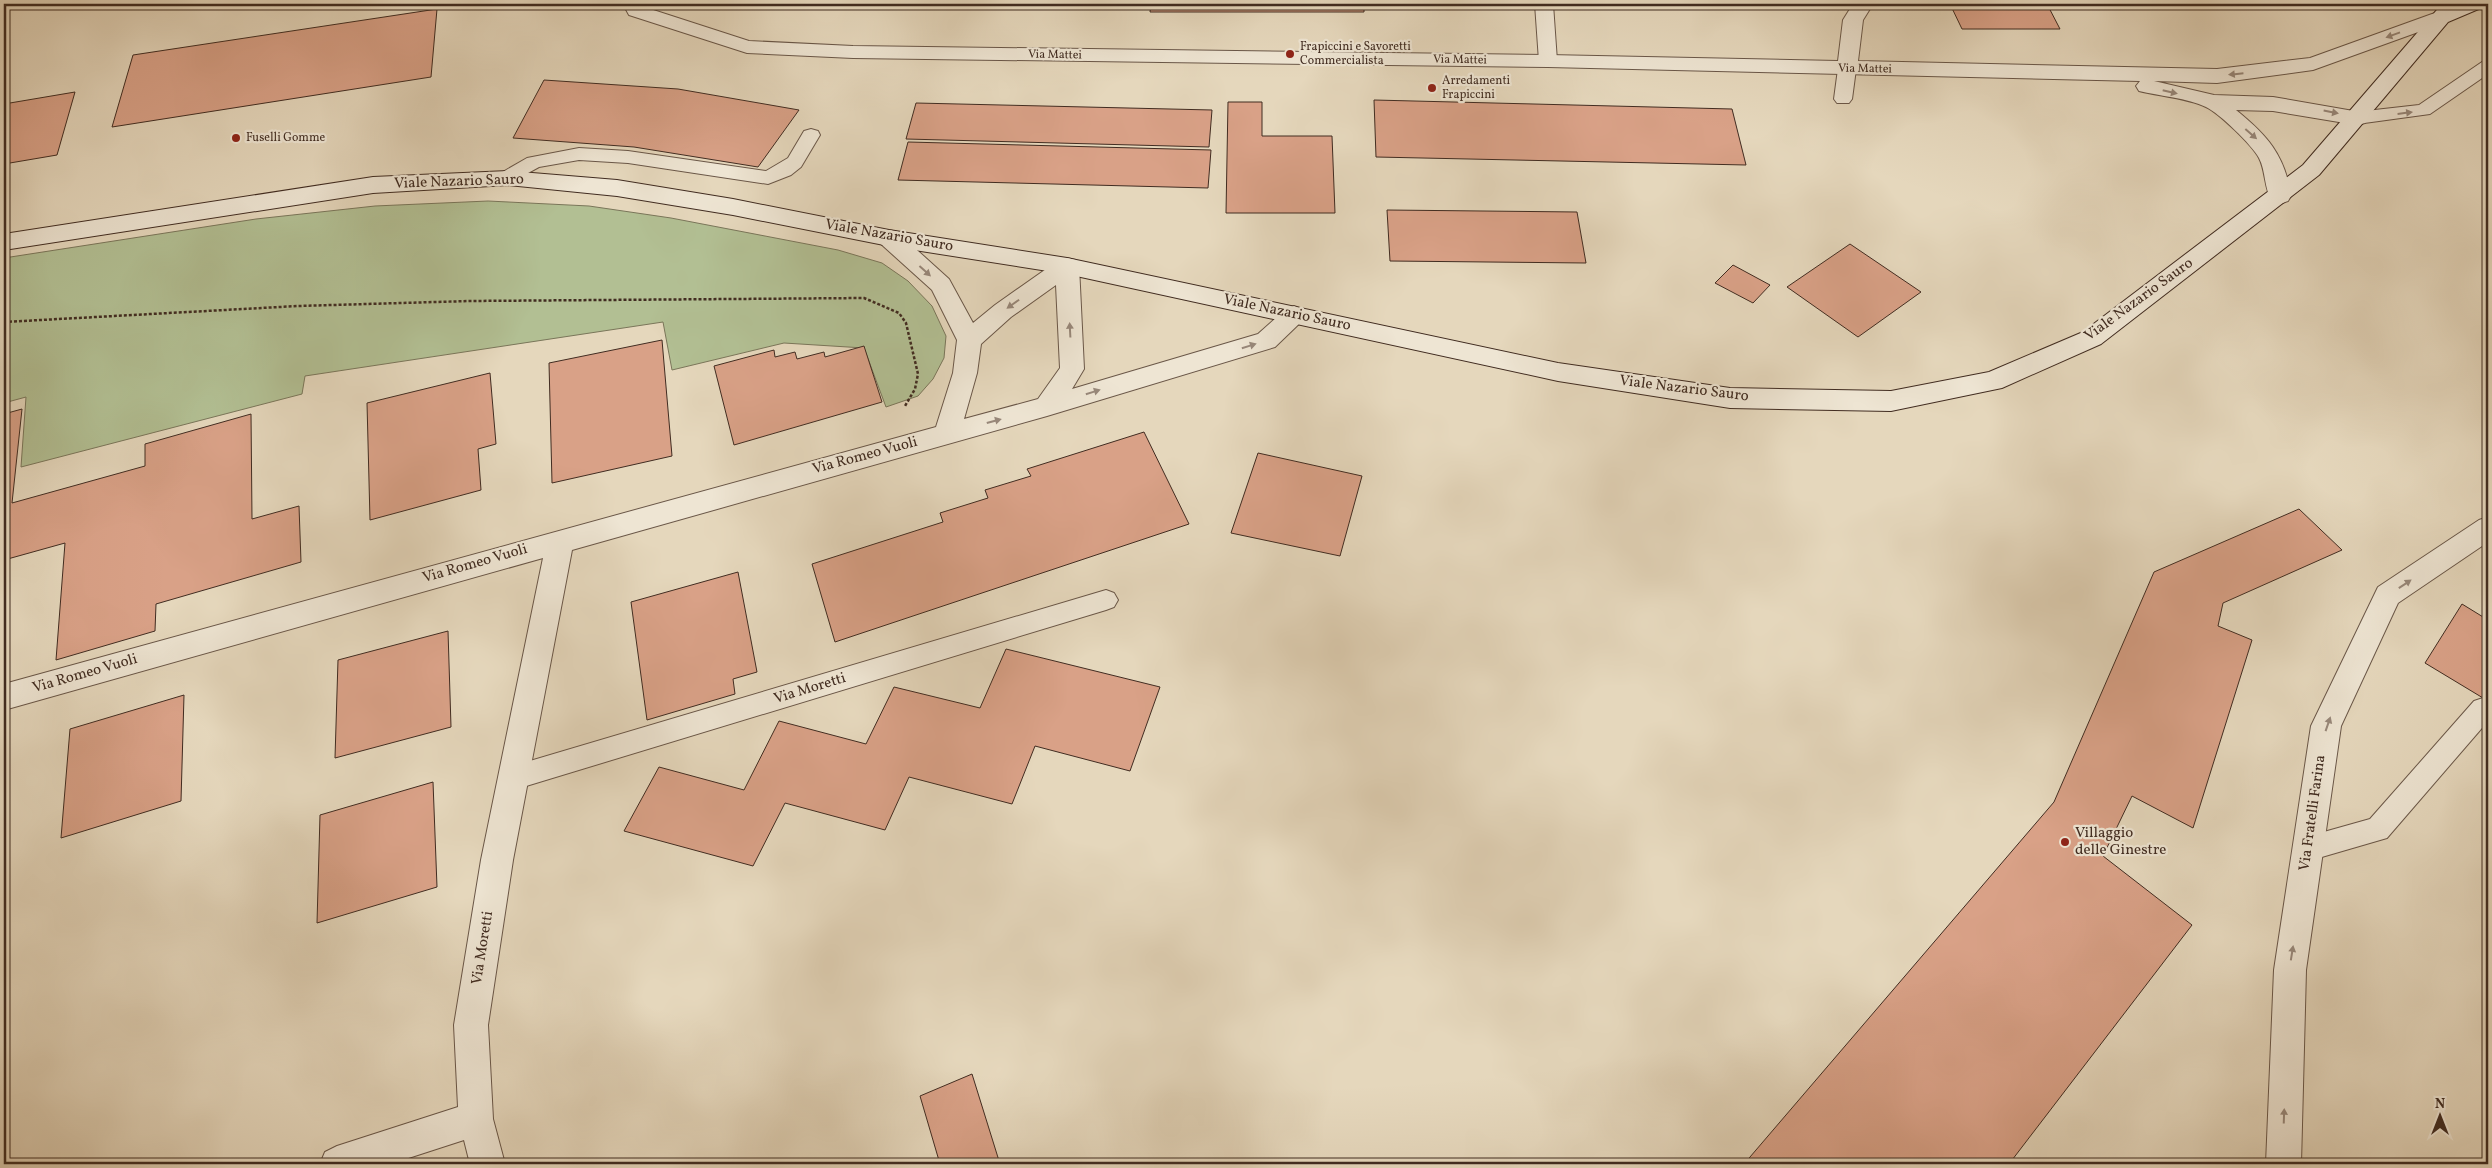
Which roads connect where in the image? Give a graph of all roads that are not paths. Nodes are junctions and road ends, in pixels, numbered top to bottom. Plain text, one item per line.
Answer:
1 (633, 4) edge
2 (1544, 4) edge
3 (1614, 4) edge
4 (1657, 4) edge
5 (1863, 4) edge
6 (2474, 4) edge
7 (2445, 11) edge
8 (1548, 61) junction
9 (2488, 66) edge
10 (1848, 69) junction
11 (2088, 74) junction
12 (1843, 99) dead end
13 (2214, 102) junction
14 (2357, 118) junction
15 (811, 135) dead end
16 (508, 178) junction
17 (2280, 196) junction
18 (889, 238) junction
19 (4, 242) edge
20 (1067, 266) junction
21 (1294, 315) junction
22 (969, 340) junction
23 (1047, 406) junction
24 (947, 434) junction
25 (2484, 536) edge
26 (560, 540) junction
27 (1106, 600) dead end
28 (4, 697) edge
29 (2483, 709) dead end
30 (513, 778) junction
31 (2308, 848) junction
32 (476, 1119) junction
33 (337, 1164) edge
34 (486, 1164) edge
35 (2283, 1164) edge

1 - 8 street, Via Mattei
2 - 8 lane
3 - 4 lane
5 - 10 street
6 - 7 street, Viale Nazario Sauro
7 -> 11 street
7 - 14 street, Viale Nazario Sauro
8 - 10 street, Via Mattei
14 -> 9 lane
10 - 11 street, Via Mattei
10 - 12 lane
11 -> 13 street
13 -> 14 street
13 -> 17 street
14 - 17 street, Viale Nazario Sauro
15 - 16 lane
16 - 18 street, Viale Nazario Sauro
16 - 19 street, Viale Nazario Sauro
17 - 21 street, Viale Nazario Sauro
18 - 20 street, Viale Nazario Sauro
18 -> 22 street
20 - 21 street, Viale Nazario Sauro
20 -> 22 street
23 -> 20 street
23 -> 21 street, Via Romeo Vuoli
22 - 24 street
24 -> 23 street, Via Romeo Vuoli
24 - 26 street, Via Romeo Vuoli
31 -> 25 street, Via Fratelli Farina
26 - 28 street, Via Romeo Vuoli
26 - 30 street, Via Moretti
27 - 30 lane, Via Moretti
29 - 31 lane
30 - 32 street, Via Moretti
35 -> 31 street, Via Fratelli Farina
32 - 33 street
32 - 34 street, Via Moretti

